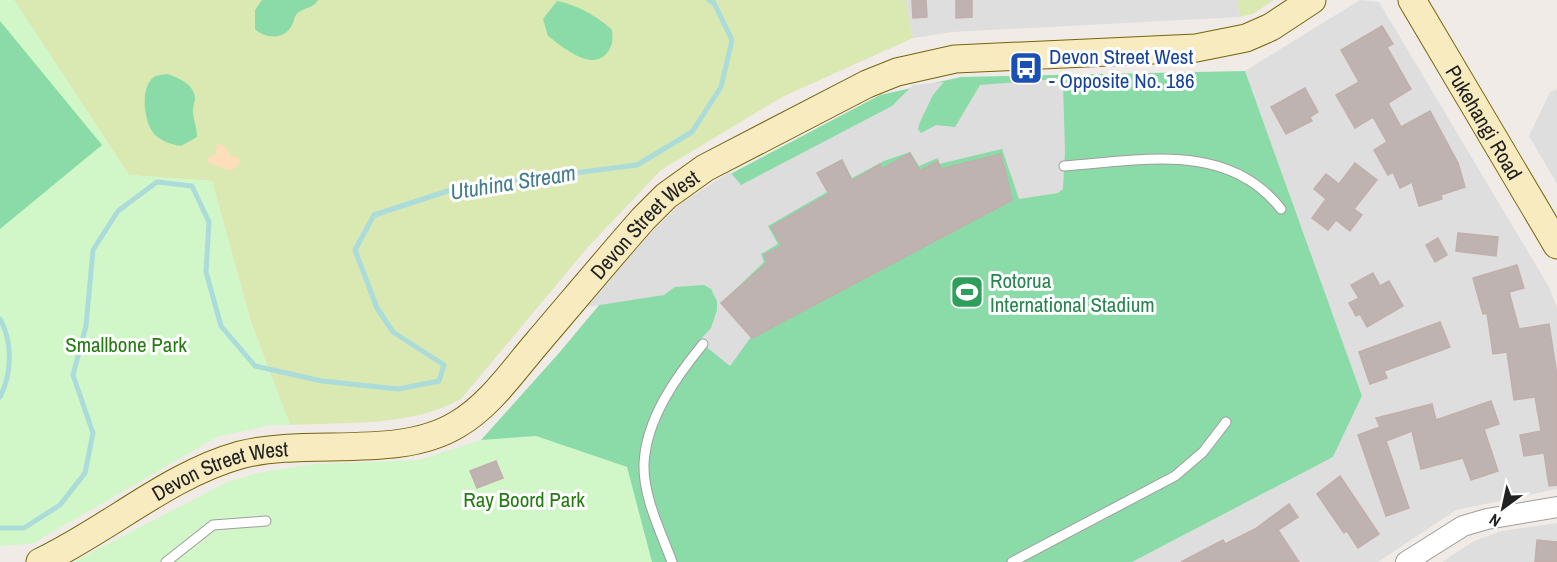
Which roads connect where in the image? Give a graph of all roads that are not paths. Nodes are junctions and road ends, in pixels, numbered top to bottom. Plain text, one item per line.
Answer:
1 (1312, 0) edge
2 (1412, 0) edge
3 (1064, 166) dead end
4 (1281, 209) dead end
5 (1557, 245) edge
6 (703, 344) dead end
7 (1226, 422) dead end
8 (1557, 507) edge
9 (266, 521) dead end
10 (40, 562) edge
11 (166, 562) edge
12 (672, 562) edge
13 (1012, 562) edge
14 (1406, 562) edge

1 - 10 main road, Devon Street West
2 - 5 main road, Pukehangi Road
3 - 4 lane
6 - 12 lane
7 - 13 lane
8 - 14 street
9 - 11 lane

